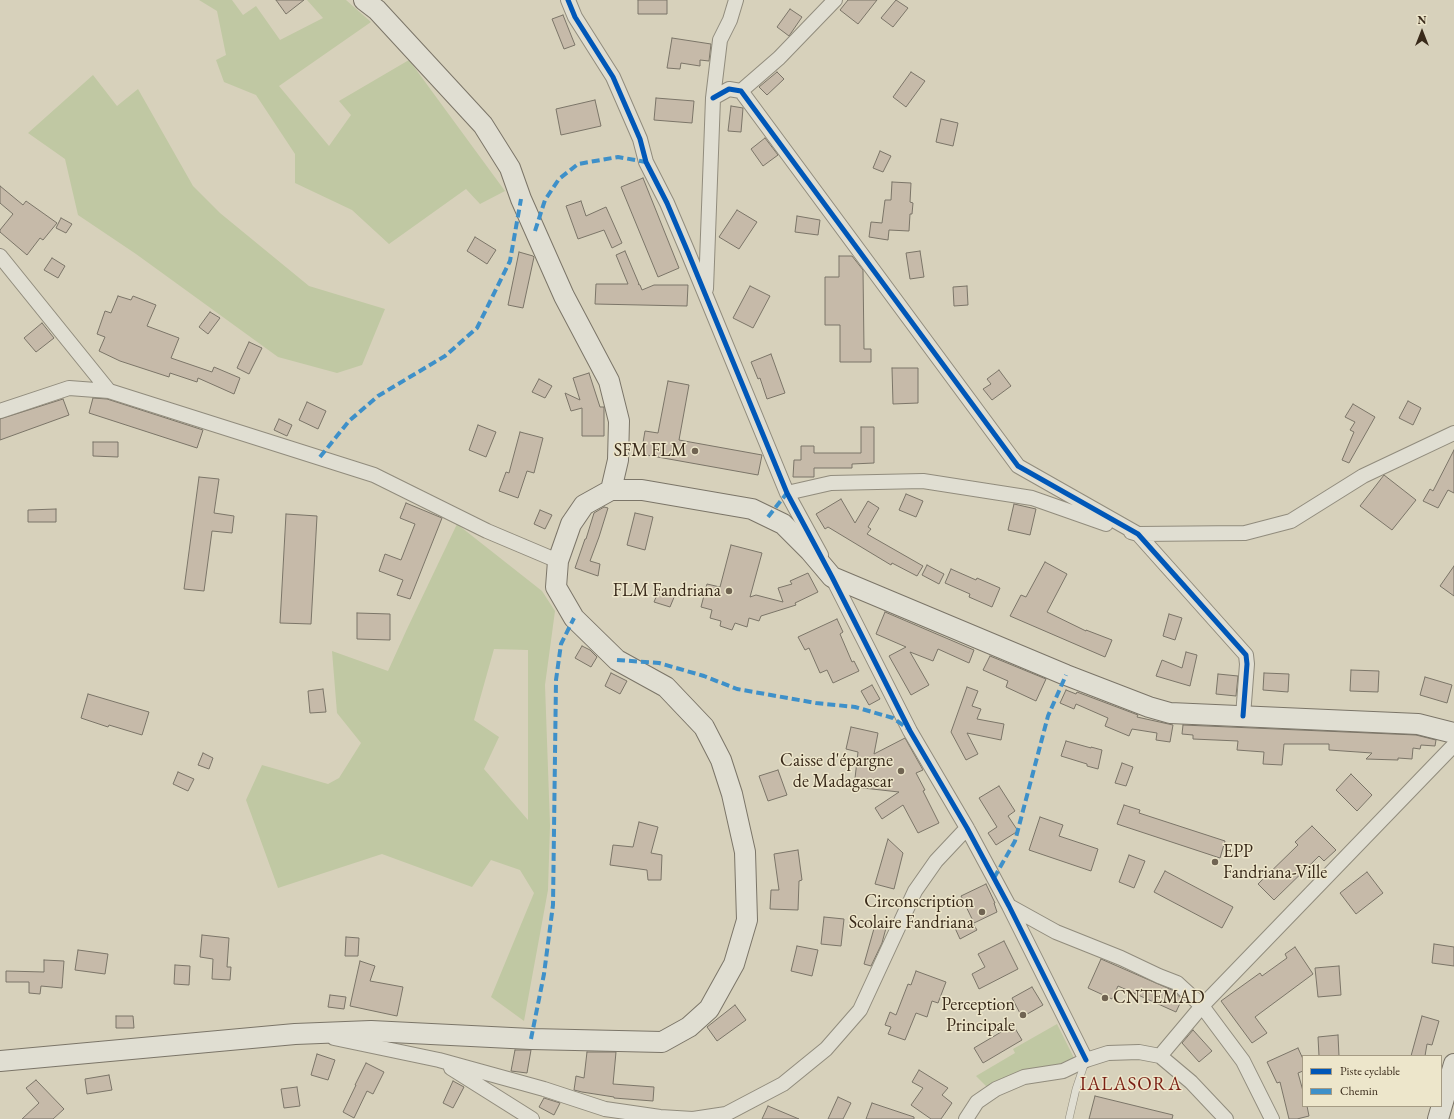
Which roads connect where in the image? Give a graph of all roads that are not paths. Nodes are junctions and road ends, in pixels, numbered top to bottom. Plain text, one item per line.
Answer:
1 (364, 0) edge
2 (568, 0) edge
3 (736, 0) edge
4 (835, 0) edge
5 (741, 91) junction
6 (713, 98) junction
7 (0, 256) edge
8 (706, 296) junction
9 (109, 391) junction
10 (0, 411) edge
11 (1454, 433) edge
12 (611, 490) junction
13 (787, 493) junction
14 (1138, 534) junction
15 (558, 561) junction
16 (832, 577) junction
17 (1243, 716) junction
18 (1454, 733) edge
19 (1454, 745) edge
20 (967, 828) junction
21 (1009, 906) junction
22 (1202, 1006) junction
23 (314, 1033) junction
24 (1160, 1056) junction
25 (439, 1060) junction
26 (1086, 1060) junction
27 (0, 1061) edge
28 (1454, 1064) edge
29 (1442, 1105) edge
30 (1441, 1107) edge
31 (532, 1119) edge
32 (966, 1119) edge
33 (1069, 1119) edge
34 (1226, 1119) edge
35 (1272, 1119) edge
36 (1438, 1119) edge

1 - 12 main road
2 - 8 street
3 - 6 street
4 - 5 street
5 - 6 street
5 - 14 street
6 - 8 street
7 - 9 street
8 - 13 street
9 - 10 street
9 - 15 street
11 - 14 street
12 - 15 main road
12 - 16 main road
13 - 14 street
13 - 16 street
14 - 17 street
15 - 23 main road
16 - 17 main road
16 - 20 street
17 - 18 main road
19 - 22 street
20 - 21 street
20 - 25 street
21 - 22 street
21 - 26 street
22 - 24 street
22 - 35 street
23 - 25 street
23 - 27 main road
24 - 26 street
24 - 34 street
25 - 31 street
26 - 32 street
26 - 33 lane
28 - 29 main road
30 - 36 main road

